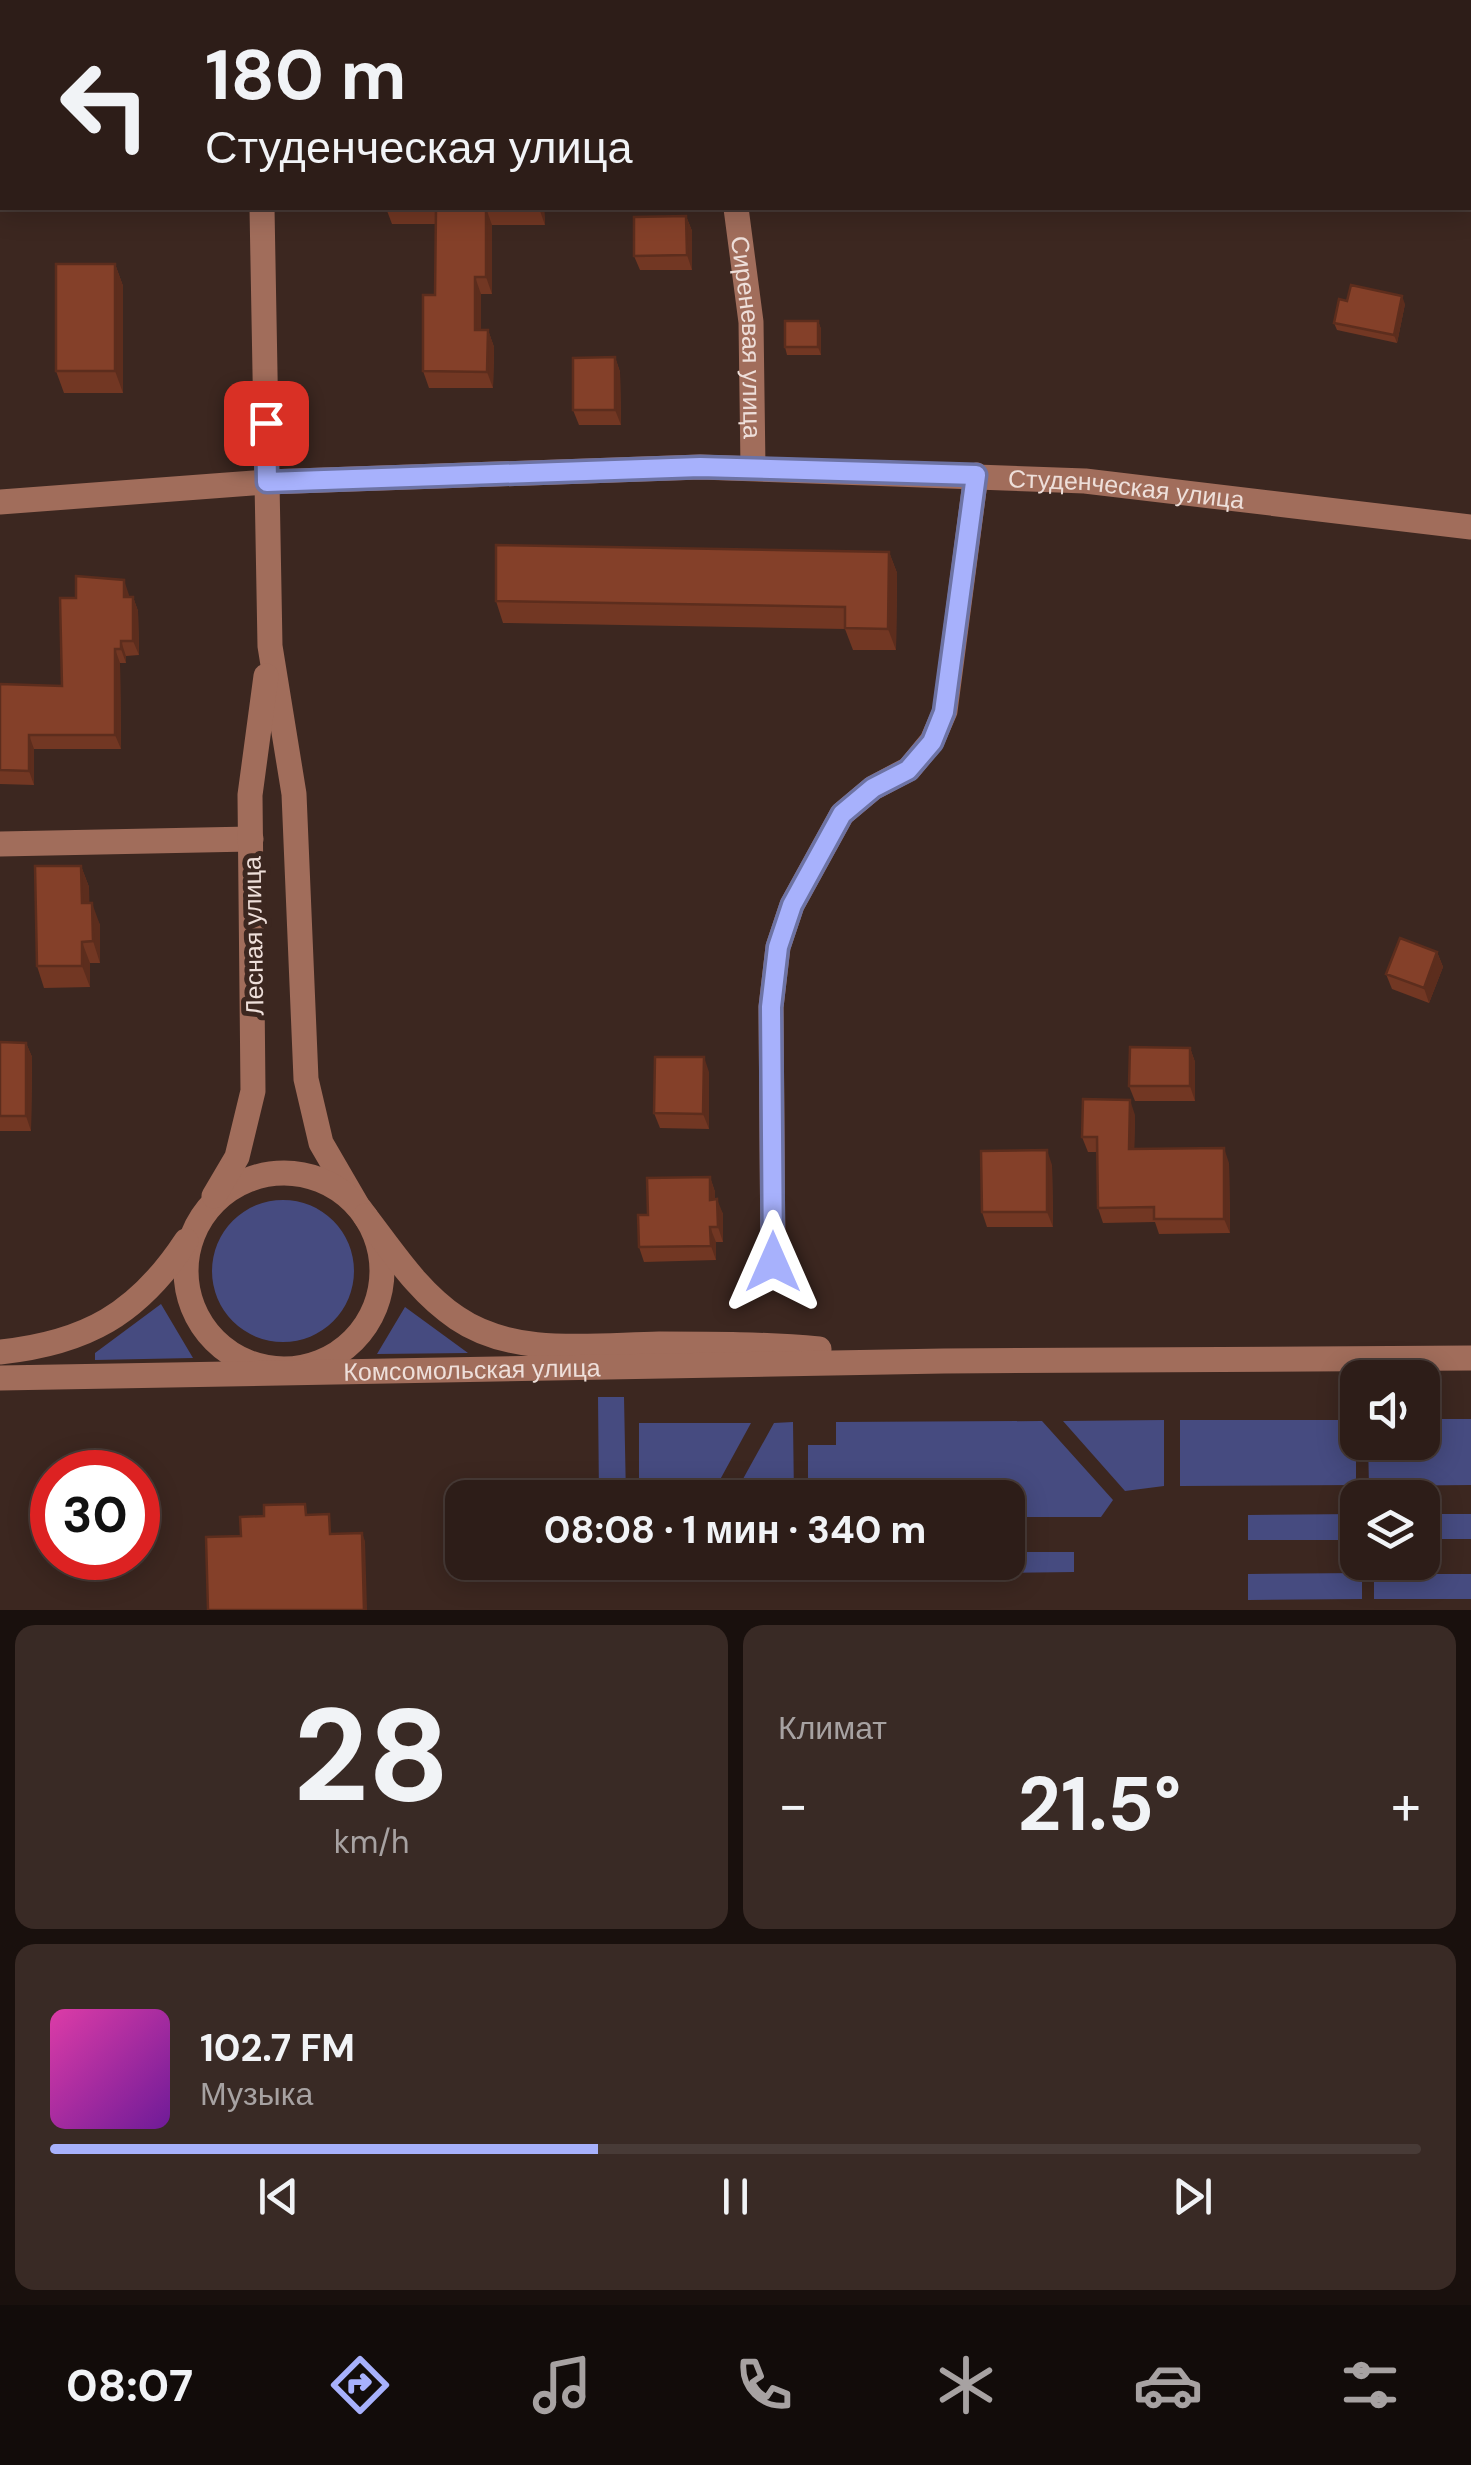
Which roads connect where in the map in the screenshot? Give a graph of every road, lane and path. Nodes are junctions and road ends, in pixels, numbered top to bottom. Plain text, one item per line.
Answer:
1 (262, 210) edge
2 (736, 210) edge
3 (753, 468) junction
4 (976, 475) junction
5 (267, 482) junction
6 (0, 502) edge
7 (1471, 527) edge
8 (270, 646) junction
9 (251, 839) junction
10 (0, 844) edge
11 (361, 1210) junction
12 (201, 1217) junction
13 (773, 1262) dead end
14 (0, 1352) edge
15 (1471, 1358) edge
16 (944, 1361) junction
17 (288, 1369) junction
18 (327, 1370) junction
19 (249, 1372) junction
20 (0, 1378) edge

1 - 5 street, Лесная улица
2 - 3 street, Сиреневая улица
3 - 4 street, Студенческая улица
3 - 5 street, Студенческая улица
4 - 7 street, Студенческая улица
4 - 13 street
5 - 6 street, Студенческая улица
5 - 8 street, Лесная улица
8 - 9 street, Лесная улица
8 - 11 street, Лесная улица
9 - 10 street
9 - 12 street, Лесная улица
11 - 12 street
11 - 16 street, Комсомольская улица
11 - 17 street
12 - 14 street
12 - 17 street
15 - 16 street, Комсомольская улица
16 - 18 street, Комсомольская улица
17 - 18 street
17 - 19 street
18 - 19 street, Комсомольская улица
19 - 20 street, Комсомольская улица

